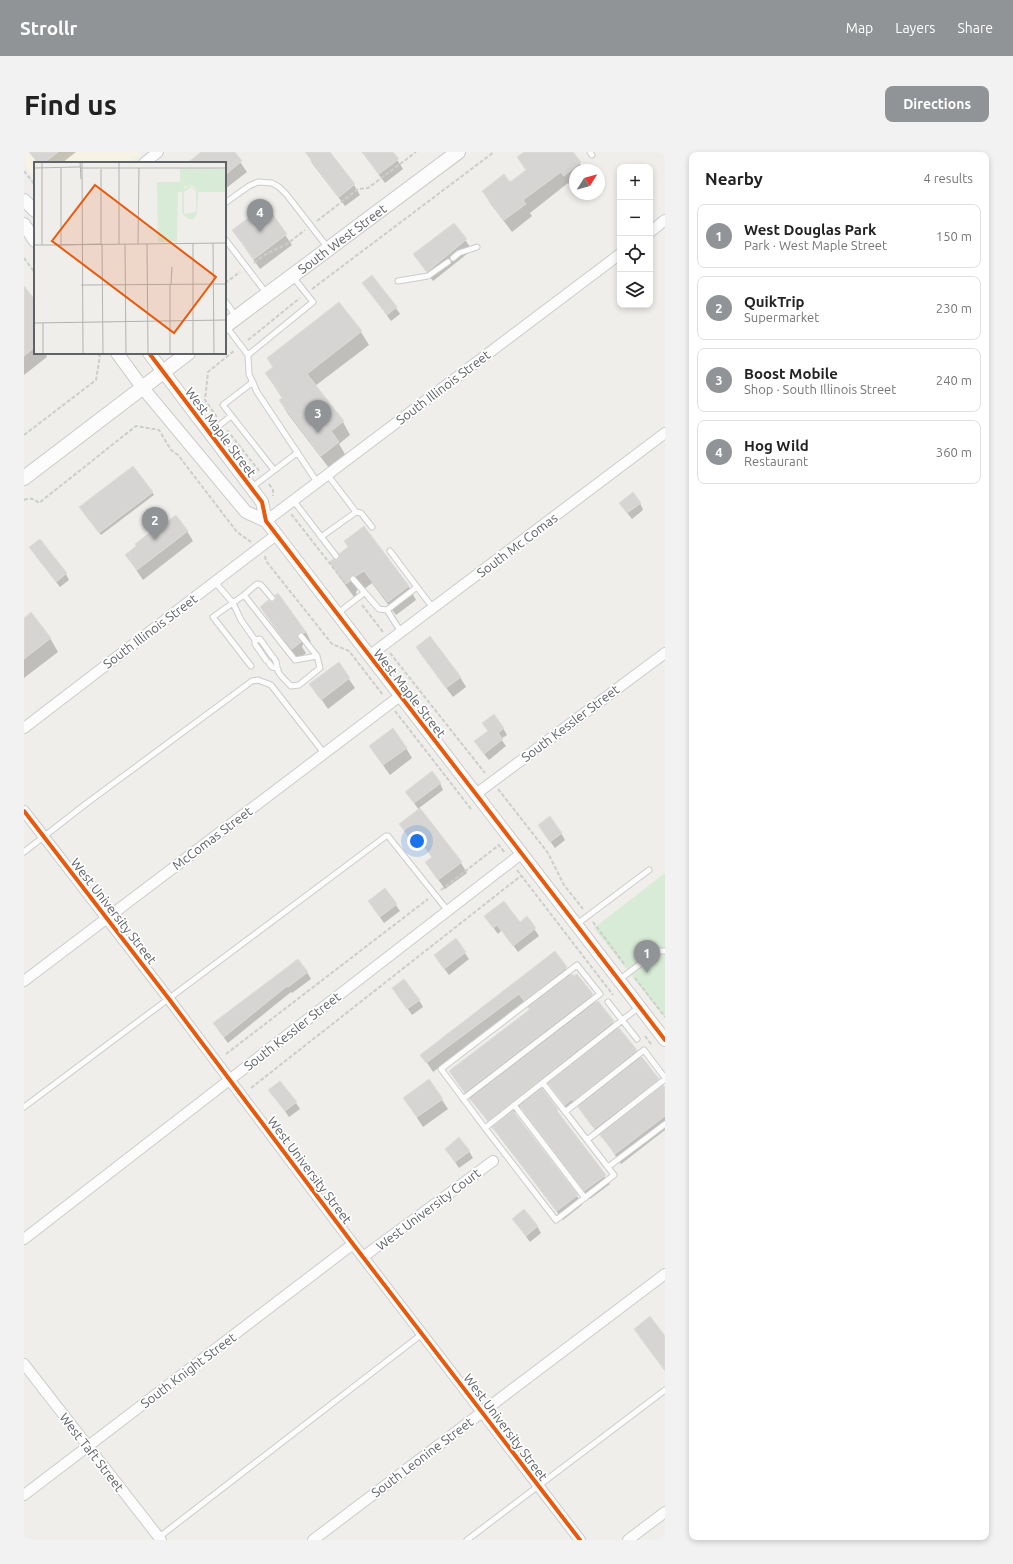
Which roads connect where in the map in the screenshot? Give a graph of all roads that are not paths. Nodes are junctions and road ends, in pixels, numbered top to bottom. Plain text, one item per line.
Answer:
1 (158, 152) edge
2 (458, 152) edge
3 (145, 162) edge
4 (24, 200) edge
5 (226, 202) edge
6 (34, 210) edge
7 (665, 220) edge
8 (24, 224) edge
9 (653, 230) edge
10 (34, 239) edge
11 (226, 240) edge
12 (476, 247) dead end
13 (328, 249) junction
14 (617, 256) edge
15 (453, 258) dead end
16 (448, 262) dead end
17 (292, 276) junction
18 (398, 281) dead end
19 (267, 294) junction
20 (226, 306) edge
21 (229, 322) edge
22 (117, 354) edge
23 (150, 354) edge
24 (187, 354) edge
25 (248, 355) junction
26 (163, 371) junction
27 (253, 382) junction
28 (142, 387) junction
29 (231, 416) junction
30 (210, 433) junction
31 (665, 433) edge
32 (297, 452) junction
33 (274, 470) junction
34 (327, 474) junction
35 (24, 478) edge
36 (317, 482) junction
37 (251, 488) junction
38 (293, 500) junction
39 (356, 512) junction
40 (266, 521) junction
41 (372, 527) dead end
42 (276, 535) junction
43 (321, 537) junction
44 (390, 551) dead end
45 (336, 556) dead end
46 (353, 579) dead end
47 (215, 582) junction
48 (418, 587) junction
49 (364, 593) junction
50 (244, 595) junction
51 (272, 598) dead end
52 (233, 603) junction
53 (433, 608) junction
54 (387, 610) junction
55 (337, 614) junction
56 (401, 632) junction
57 (301, 636) dead end
58 (255, 640) junction
59 (665, 652) edge
60 (317, 656) junction
61 (369, 656) junction
62 (251, 666) dead end
63 (278, 669) junction
64 (400, 696) junction
65 (24, 728) edge
66 (324, 753) junction
67 (476, 794) junction
68 (24, 811) edge
69 (44, 836) junction
70 (24, 852) edge
71 (522, 854) junction
72 (648, 870) dead end
73 (448, 911) junction
74 (106, 917) junction
75 (576, 924) junction
76 (665, 951) edge
77 (619, 980) junction
78 (24, 981) edge
79 (169, 998) junction
80 (608, 1002) dead end
81 (640, 1007) junction
82 (622, 1020) junction
83 (637, 1038) dead end
84 (665, 1040) edge
85 (665, 1078) edge
86 (229, 1080) junction
87 (543, 1083) junction
88 (463, 1099) junction
89 (514, 1105) junction
90 (24, 1107) edge
91 (565, 1112) junction
92 (665, 1124) edge
93 (485, 1128) junction
94 (587, 1140) junction
95 (493, 1161) dead end
96 (608, 1167) junction
97 (585, 1198) junction
98 (24, 1239) edge
99 (353, 1244) junction
100 (363, 1258) junction
101 (665, 1274) edge
102 (422, 1334) junction
103 (24, 1364) edge
104 (665, 1390) edge
105 (482, 1412) junction
106 (88, 1446) junction
107 (538, 1485) junction
108 (24, 1495) edge
109 (665, 1512) edge
110 (158, 1539) edge
111 (313, 1540) edge
112 (467, 1540) edge
113 (580, 1540) edge
114 (628, 1540) edge

1 - 3 street
2 - 13 main road, South West Street
4 - 6 street
5 - 13 lane
7 - 9 street
8 - 10 street
11 - 19 lane
12 - 15 lane
13 - 17 main road, South West Street
14 - 34 street, South Illinois Street
16 - 18 lane
17 - 19 main road, South West Street
17 - 25 lane
19 - 21 main road, South West Street
20 - 21 lane
21 - 25 lane
22 - 28 street
23 - 26 street, West Maple Street
24 - 26 main road
25 - 27 lane
26 - 28 main road
26 - 30 street, West Maple Street
27 - 29 lane
27 - 32 lane
28 - 35 main road
28 - 40 street
29 - 30 lane
29 - 33 lane
30 - 37 street, West Maple Street
31 - 53 street, South Mc Comas
32 - 33 lane
32 - 36 lane
33 - 37 lane
34 - 36 street, South Illinois Street
34 - 39 lane
36 - 38 street, South Illinois Street
37 - 40 street, West Maple Street
38 - 40 street, South Illinois Street
38 - 43 lane
39 - 41 lane
39 - 43 lane
40 - 42 street, West Maple Street
42 - 47 street, South Illinois Street
42 - 55 street, West Maple Street
43 - 45 lane
44 - 48 lane
46 - 49 lane
47 - 52 lane
47 - 65 street, South Illinois Street
48 - 53 lane
48 - 54 lane
49 - 54 lane
49 - 55 lane
50 - 51 lane
50 - 52 lane
50 - 60 lane
52 - 58 lane
52 - 62 lane
53 - 56 street, South Mc Comas
54 - 56 lane
55 - 61 street, West Maple Street
56 - 61 street, South Mc Comas
57 - 60 lane
58 - 63 lane
58 - 63 lane
59 - 67 street, South Kessler Street
60 - 63 lane
61 - 64 street, West Maple Street
64 - 66 street, McComas Street
64 - 67 street, West Maple Street
66 - 69 lane
66 - 74 street, McComas Street
67 - 71 street, West Maple Street
68 - 69 street, West University Street
69 - 70 lane
69 - 74 street, West University Street
71 - 73 street, South Kessler Street
71 - 75 street, West Maple Street
72 - 75 lane
73 - 79 lane
73 - 86 street, South Kessler Street
74 - 78 street, McComas Street
74 - 79 street, West University Street
75 - 77 street, West Maple Street
76 - 77 lane
77 - 81 street, West Maple Street
79 - 86 street, West University Street
79 - 90 lane
80 - 82 lane
81 - 82 lane
81 - 84 street, West Maple Street
82 - 83 lane
82 - 87 lane
85 - 91 lane
85 - 94 lane
86 - 98 street, South Kessler Street
86 - 99 street, West University Street
87 - 89 lane
87 - 91 lane
88 - 88 lane
88 - 93 lane
89 - 93 lane
89 - 97 lane
91 - 94 lane
92 - 96 lane
93 - 97 lane
94 - 96 lane
95 - 100 street, West University Court
96 - 97 lane
99 - 100 street, West University Street
99 - 106 street, South Knight Street
100 - 102 street, West University Street
101 - 105 street, South Leonine Street
102 - 105 street, West University Street
102 - 110 lane
103 - 106 street, West Taft Street
104 - 107 lane
105 - 107 street, West University Street
105 - 111 street, South Leonine Street
106 - 108 street, South Knight Street
106 - 110 street, West Taft Street
107 - 112 lane
107 - 113 street, West University Street
109 - 114 street

